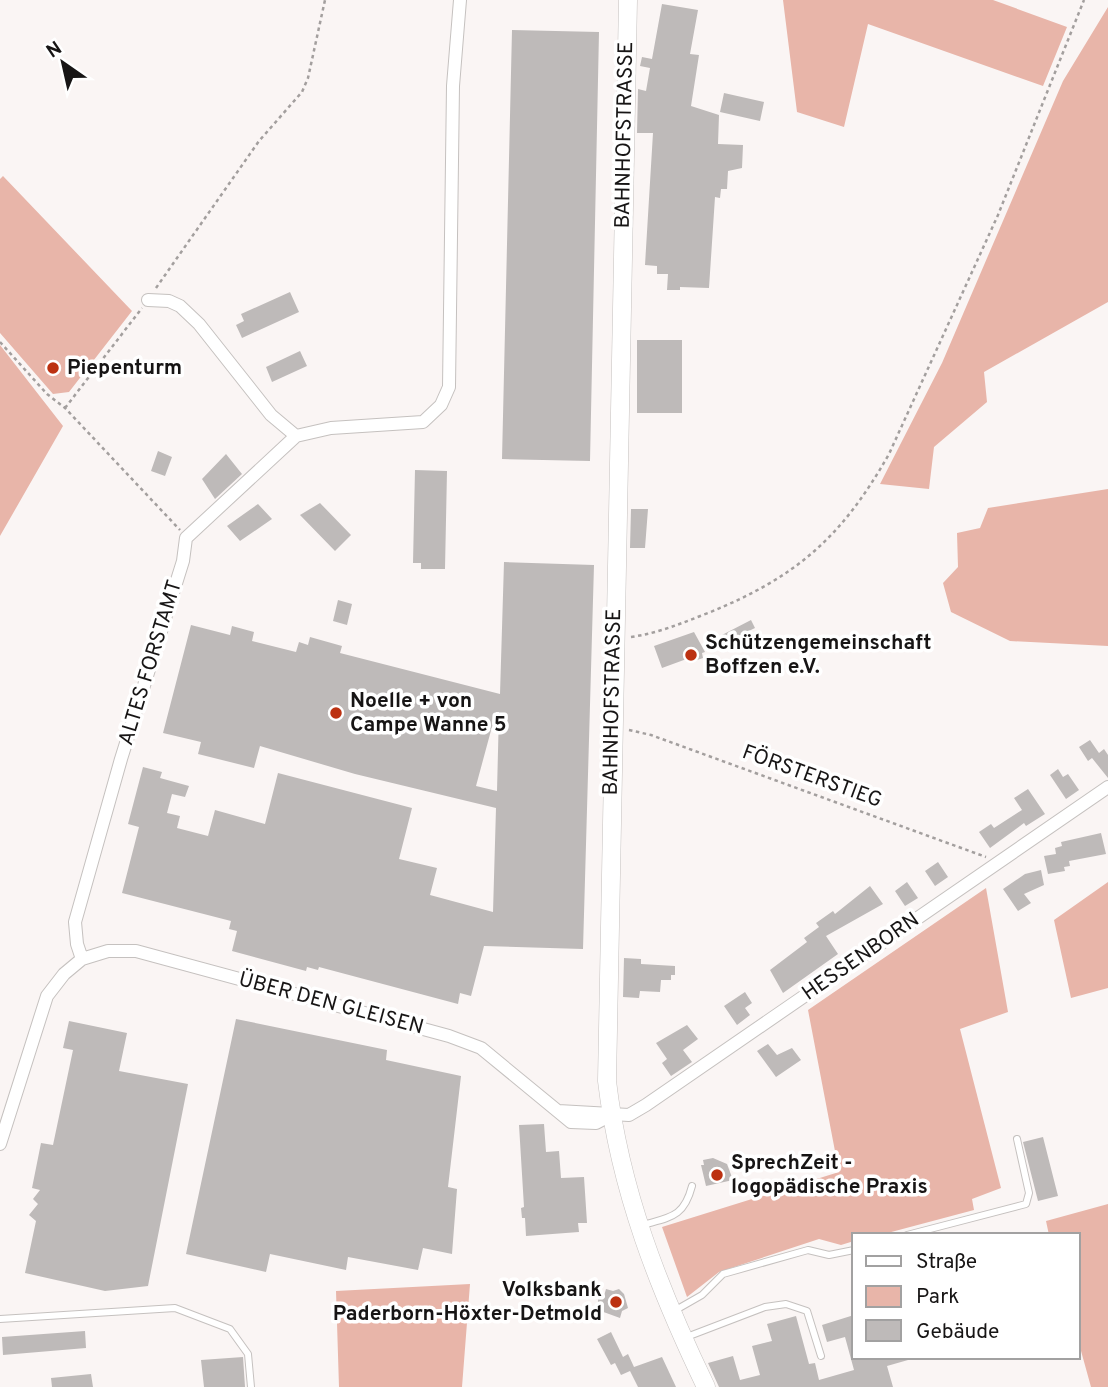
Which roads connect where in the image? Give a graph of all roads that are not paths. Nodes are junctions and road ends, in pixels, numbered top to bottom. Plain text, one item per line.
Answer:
1 (460, 0) edge
2 (628, 0) edge
3 (148, 300) road end
4 (296, 436) junction
5 (1108, 787) edge
6 (82, 959) junction
7 (611, 1115) junction
8 (1017, 1139) dead end
9 (0, 1144) edge
10 (692, 1186) dead end
11 (638, 1227) junction
12 (914, 1233) edge
13 (852, 1250) edge
14 (671, 1313) junction
15 (0, 1320) edge
16 (683, 1338) junction
17 (821, 1356) dead end
18 (251, 1387) edge
19 (706, 1387) edge

1 - 4 street
2 - 7 main road, BAHNHOFSTRASSE
3 - 4 street
4 - 6 street, ALTES FORSTAMT
5 - 7 street, HESSENBORN
6 - 7 street, ÜBER DEN GLEISEN
6 - 9 street
7 - 11 main road, BAHNHOFSTRASSE
8 - 12 lane
10 - 11 lane
11 - 14 main road, BAHNHOFSTRASSE
13 - 14 lane
14 - 16 main road, BAHNHOFSTRASSE
15 - 18 lane
16 - 17 lane
16 - 19 main road, BAHNHOFSTRASSE

